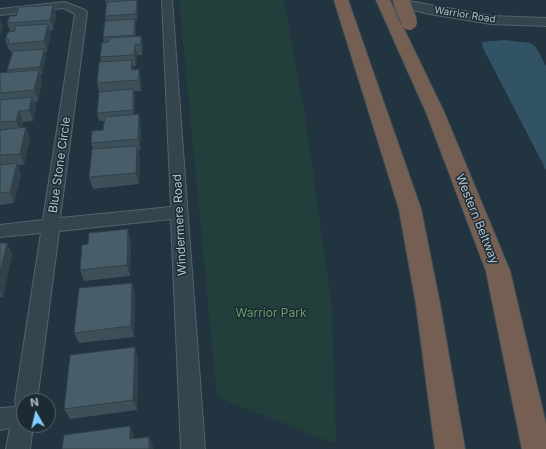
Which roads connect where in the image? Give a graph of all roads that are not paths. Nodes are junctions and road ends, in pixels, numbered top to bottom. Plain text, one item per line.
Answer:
1 (167, 0) edge
2 (401, 0) edge
3 (342, 2) edge
4 (393, 10) edge
5 (0, 12) edge
6 (546, 22) edge
7 (179, 212) junction
8 (52, 226) junction
9 (0, 231) edge
10 (27, 393) edge
11 (16, 413) edge
12 (0, 419) edge
13 (20, 433) edge
14 (18, 449) edge
15 (193, 449) edge
16 (450, 449) edge
17 (538, 449) edge

1 - 7 street, Windermere Road
2 - 4 highway, Western Beltway, bridge
3 - 16 highway
4 - 6 street, Warrior Road
4 - 17 highway, Western Beltway
5 - 8 street, Blue Stone Circle
7 - 8 street
7 - 15 street, Windermere Road
8 - 9 street
8 - 10 street, Blue Stone Circle
11 - 12 street
13 - 14 street, Blue Stone Circle

